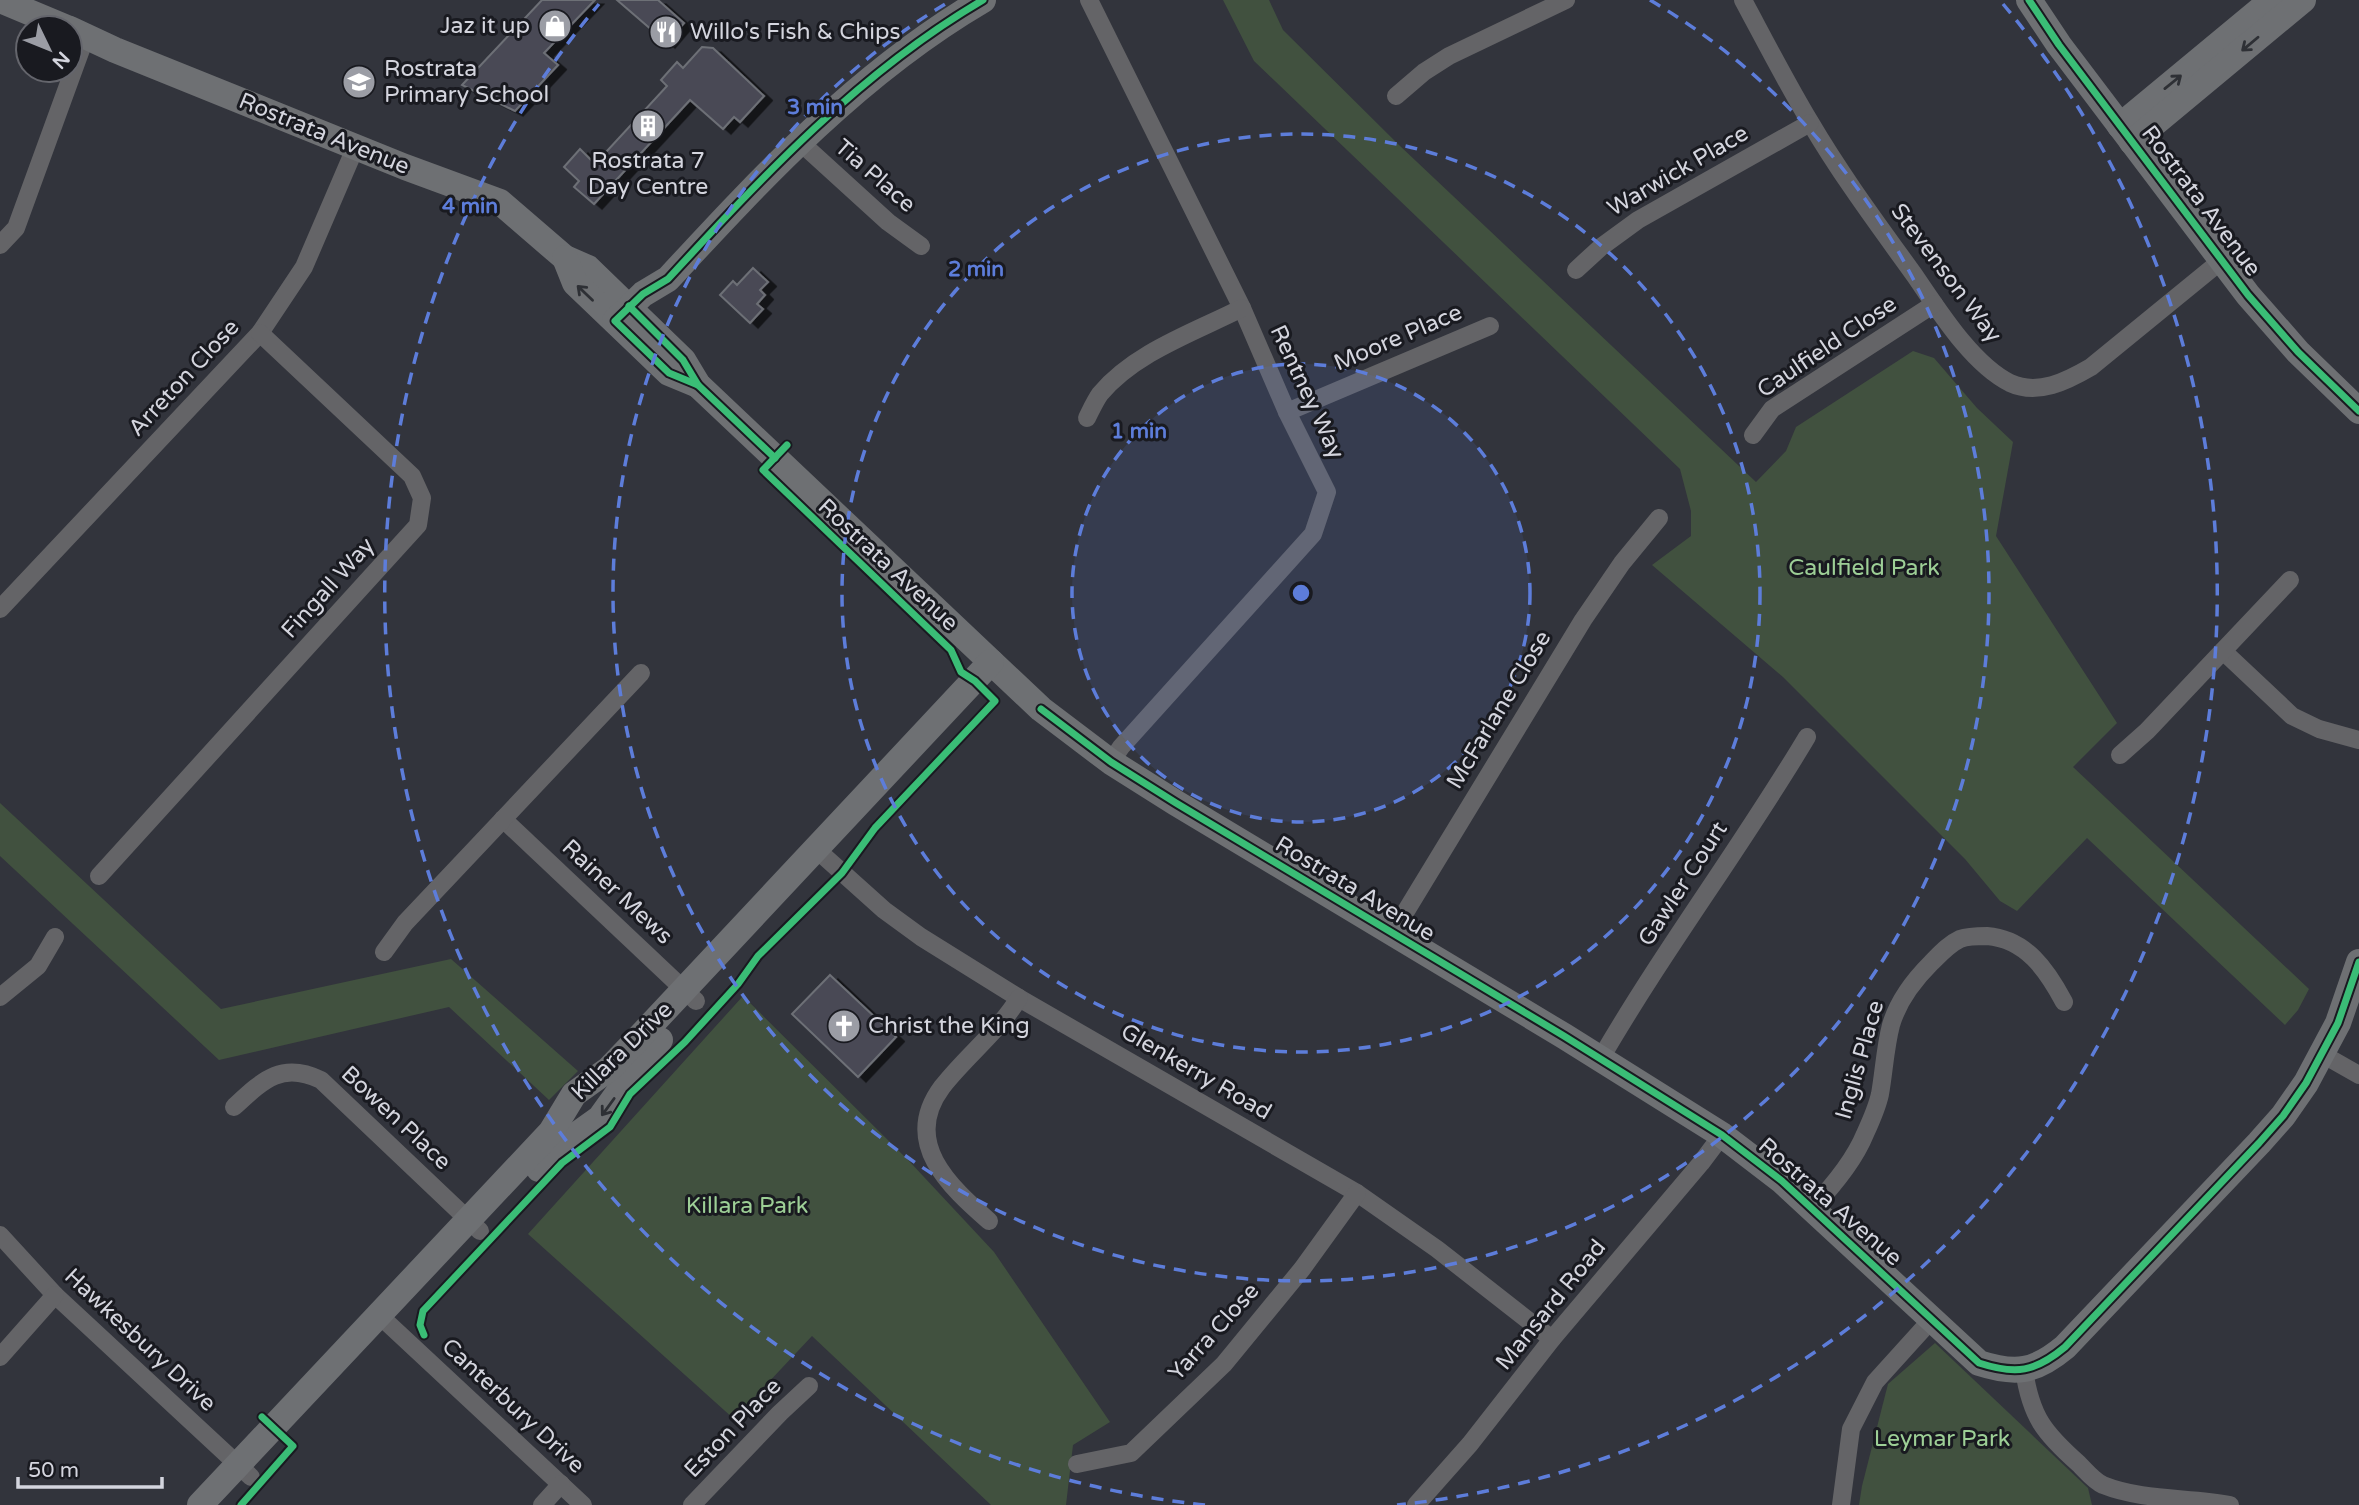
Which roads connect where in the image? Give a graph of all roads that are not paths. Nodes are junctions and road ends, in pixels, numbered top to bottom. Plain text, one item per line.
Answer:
1 (983, 0) edge
2 (1089, 0) edge
3 (1566, 0) edge
4 (1743, 0) edge
5 (2029, 0) edge
6 (2272, 0) edge
7 (2303, 0) edge
8 (0, 1) edge
9 (32, 14) edge
10 (84, 36) edge
11 (58, 84) edge
12 (1395, 96) dead end
13 (1810, 124) junction
14 (2126, 134) junction
15 (799, 141) junction
16 (356, 146) junction
17 (0, 245) edge
18 (921, 246) dead end
19 (2222, 260) junction
20 (1576, 270) dead end
21 (1934, 304) junction
22 (1242, 309) junction
23 (628, 319) junction
24 (1490, 326) dead end
25 (260, 333) junction
26 (2359, 411) edge
27 (1287, 412) junction
28 (1087, 418) dead end
29 (1753, 435) dead end
30 (1659, 518) dead end
31 (2290, 580) dead end
32 (0, 609) edge
33 (2223, 651) junction
34 (998, 668) junction
35 (641, 673) dead end
36 (1807, 737) dead end
37 (2359, 740) edge
38 (2120, 755) dead end
39 (1111, 762) junction
40 (503, 819) junction
41 (822, 855) junction
42 (99, 876) dead end
43 (1392, 934) junction
44 (55, 937) dead end
45 (384, 952) dead end
46 (2359, 962) edge
47 (690, 995) junction
48 (0, 998) edge
49 (1019, 998) junction
50 (2064, 1002) dead end
51 (2322, 1054) junction
52 (1601, 1058) junction
53 (2359, 1075) edge
54 (234, 1107) dead end
55 (1722, 1135) junction
56 (1357, 1193) junction
57 (1812, 1208) junction
58 (989, 1221) dead end
59 (474, 1225) junction
60 (0, 1235) edge
61 (55, 1295) junction
62 (1932, 1319) junction
63 (385, 1320) junction
64 (1552, 1339) junction
65 (0, 1357) edge
66 (2024, 1370) junction
67 (809, 1386) dead end
68 (1077, 1464) dead end
69 (244, 1471) junction
70 (561, 1484) junction
71 (2143, 1500) edge
72 (200, 1505) edge
73 (224, 1505) edge
74 (542, 1505) edge
75 (583, 1505) edge
76 (692, 1505) edge
77 (1416, 1505) edge
78 (1841, 1505) edge
79 (2230, 1505) edge

1 - 15 street
2 - 22 street, Rentney Way
3 - 12 street
4 - 13 street, Stevenson Way
5 - 14 street, Rostrata Avenue
14 -> 6 street
7 -> 14 street
8 - 9 street, Rostrata Avenue
10 - 16 street, Rostrata Avenue
11 - 17 street
13 - 20 street, Warwick Place
13 - 21 street, Stevenson Way
14 - 19 street, Rostrata Avenue
15 - 18 street, Tia Place
15 - 23 street
16 - 23 street, Rostrata Avenue
16 - 25 street, Arreton Close
19 - 21 street, Stevenson Way
19 - 26 street, Rostrata Avenue
21 - 29 street, Caulfield Close
22 - 27 street, Rentney Way
22 - 28 street
23 - 34 street, Rostrata Avenue
24 - 27 street, Moore Place
25 - 32 street, Arreton Close
25 - 42 street, Fingall Way
27 - 39 street, Rentney Way
30 - 43 street, McFarlane Close
31 - 33 street
33 - 37 street
33 - 38 street
34 - 39 street, Rostrata Avenue
34 - 41 street, Killara Drive
35 - 40 street
36 - 52 street, Gawler Court
39 - 43 street, Rostrata Avenue
40 - 45 street
40 - 47 street, Rainer Mews
41 - 47 street, Killara Drive
41 - 49 street, Glenkerry Road
43 - 52 street, Rostrata Avenue
44 - 48 street
46 - 51 street
47 - 59 street, Killara Drive
47 -> 59 street, Killara Drive
49 - 56 street, Glenkerry Road
49 - 58 street
50 - 57 street, Inglis Place
51 - 53 street
51 - 66 street
52 - 55 street, Rostrata Avenue
54 - 59 street, Bowen Place
55 - 57 street, Rostrata Avenue
55 - 64 street, Mansard Road
56 - 64 street, Glenkerry Road
56 - 68 street, Yarra Close
57 - 62 street, Rostrata Avenue
59 - 63 street, Killara Drive
60 - 61 street, Hawkesbury Drive
61 - 65 street
61 - 69 street, Hawkesbury Drive
62 - 66 street, Rostrata Avenue
62 - 78 street
63 - 69 street, Killara Drive
63 - 70 street, Canterbury Drive
64 - 77 street, Mansard Road
66 - 71 street
67 - 76 street, Eston Place
69 - 72 street, Killara Drive
69 - 73 street, Killara Drive
70 - 74 street
70 - 75 street, Canterbury Drive
71 - 79 street

